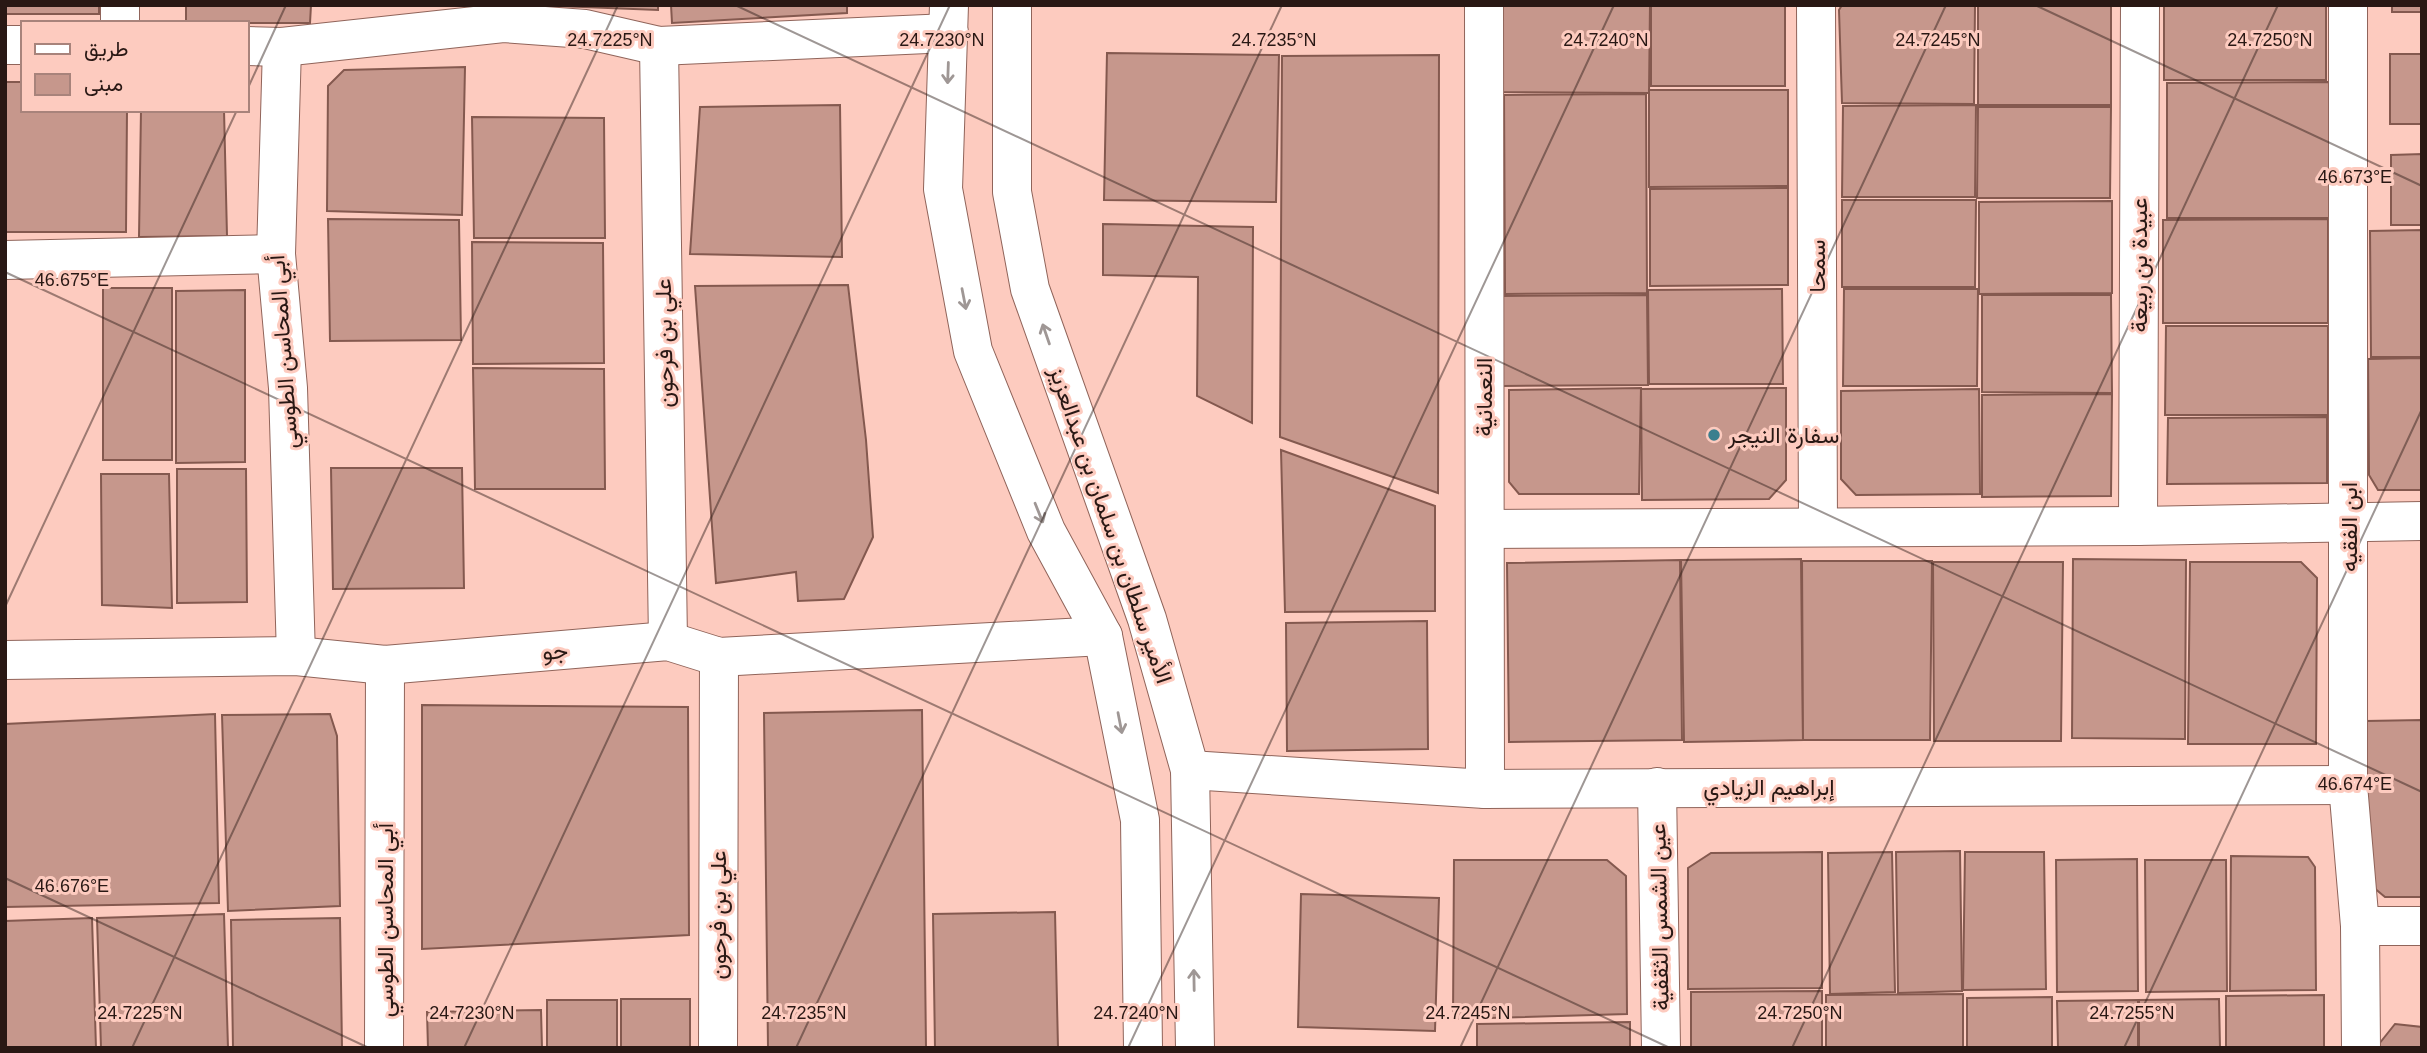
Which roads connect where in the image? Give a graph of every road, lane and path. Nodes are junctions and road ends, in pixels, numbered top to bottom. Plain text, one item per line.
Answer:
1 (1012, 5) edge
2 (1484, 5) edge
3 (1816, 5) edge
4 (2140, 5) edge
5 (2348, 5) edge
6 (503, 14) edge
7 (949, 19) edge
8 (659, 46) junction
9 (264, 47) edge
10 (276, 254) junction
11 (5, 260) edge
12 (2422, 521) edge
13 (2350, 522) junction
14 (2138, 526) junction
15 (1818, 527) junction
16 (1485, 529) junction
17 (1102, 636) junction
18 (668, 640) junction
19 (296, 656) junction
20 (719, 657) junction
21 (5, 660) edge
22 (385, 665) junction
23 (1191, 770) junction
24 (2348, 785) junction
25 (1657, 787) junction
26 (1485, 789) junction
27 (2360, 926) junction
28 (2422, 926) edge
29 (384, 1048) edge
30 (718, 1048) edge
31 (1143, 1048) edge
32 (1195, 1048) edge
33 (1661, 1048) edge
34 (2361, 1048) edge

23 -> 1 street, الأمير سلطان بن سلمان بن عبدالعزيز
2 - 16 street, النعمانية
3 - 15 street, سمحا
4 - 14 street, عبيدة بن ربيعة
5 - 13 street, ابن الفقيه
6 - 8 street
6 - 9 street
7 - 8 street
7 -> 17 street, الأمير سلطان بن سلمان بن عبدالعزيز
8 - 18 street, علي بن فرحون
9 - 10 street, أبي المحاسن الطوسي
10 - 11 street
10 - 19 street, أبي المحاسن الطوسي
12 - 13 street
13 - 14 street
13 - 24 street, ابن الفقيه
14 - 15 street
15 - 16 street
16 - 26 street, النعمانية
17 - 20 street, جو
17 -> 31 street, الأمير سلطان بن سلمان بن عبدالعزيز
18 - 20 street, جو
18 - 22 street, جو
19 - 21 street, جو
19 - 22 street, جو
20 - 30 street, علي بن فرحون
22 - 29 street, أبي المحاسن الطوسي
23 - 26 street, إبراهيم الزيادي
32 -> 23 street, الأمير سلطان بن سلمان بن عبدالعزيز
24 - 25 street, إبراهيم الزيادي
24 - 27 street, ابن الفقيه
25 - 26 street, إبراهيم الزيادي
25 - 33 street, عين الشمس الثقفية
27 - 28 street
27 - 34 street, ابن الفقيه

